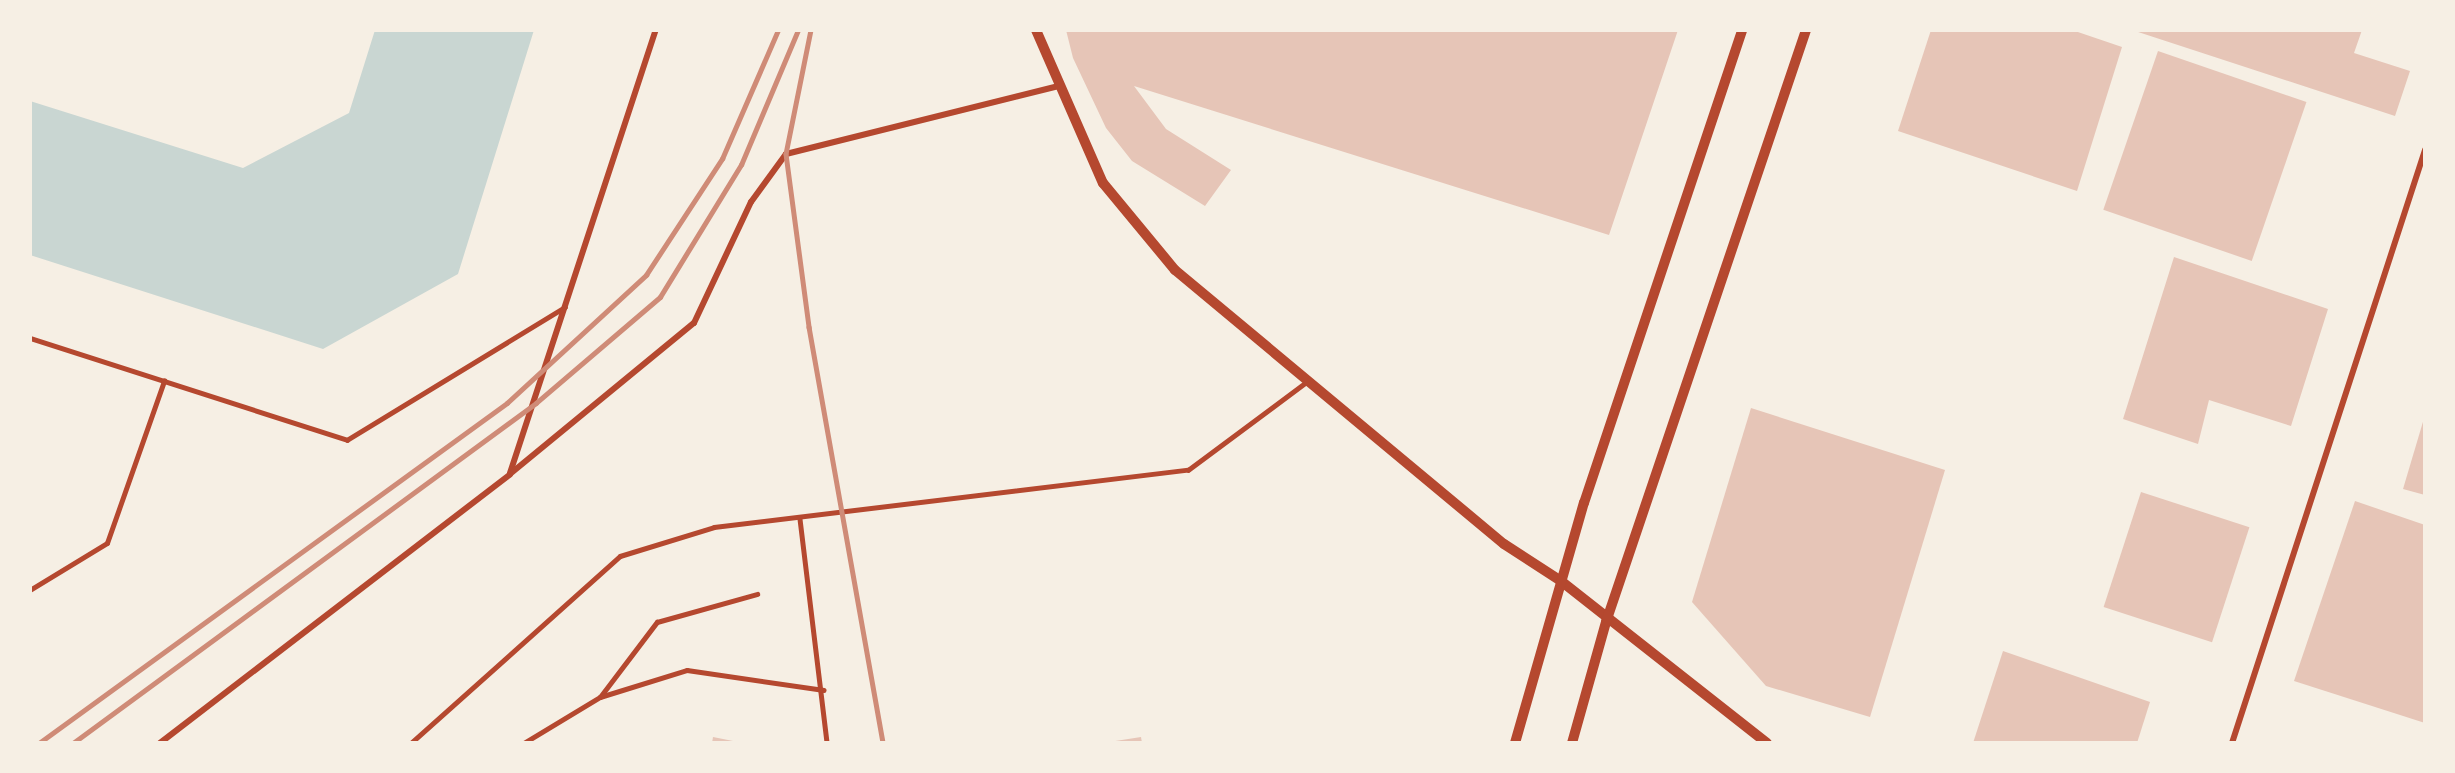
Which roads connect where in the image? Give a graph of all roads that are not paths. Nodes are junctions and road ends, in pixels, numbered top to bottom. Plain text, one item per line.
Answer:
1 (656, 30) edge
2 (1036, 30) edge
3 (1742, 30) edge
4 (1806, 30) edge
5 (1059, 86) junction
6 (2425, 150) edge
7 (567, 306) junction
8 (30, 338) edge
9 (164, 381) junction
10 (1305, 383) junction
11 (510, 474) junction
12 (800, 519) junction
13 (1562, 581) junction
14 (30, 590) edge
15 (757, 594) dead end
16 (1606, 622) junction
17 (824, 690) junction
18 (600, 697) junction
19 (160, 743) edge
20 (411, 743) edge
21 (524, 743) edge
22 (827, 743) edge
23 (1515, 743) edge
24 (1572, 743) edge
25 (1767, 743) edge
26 (2232, 743) edge

1 - 7 street
2 - 5 street
3 - 13 street
4 - 16 street
5 - 10 street
5 - 11 street
6 - 26 street
7 - 9 lane
7 - 11 street
8 - 9 lane
9 - 14 lane
10 - 12 lane
10 - 13 street
11 - 19 street
12 - 17 lane
12 - 20 lane
13 - 16 street
13 - 23 street
15 - 18 lane
16 - 24 street
16 - 25 street
17 - 18 lane
17 - 22 lane
18 - 21 lane

